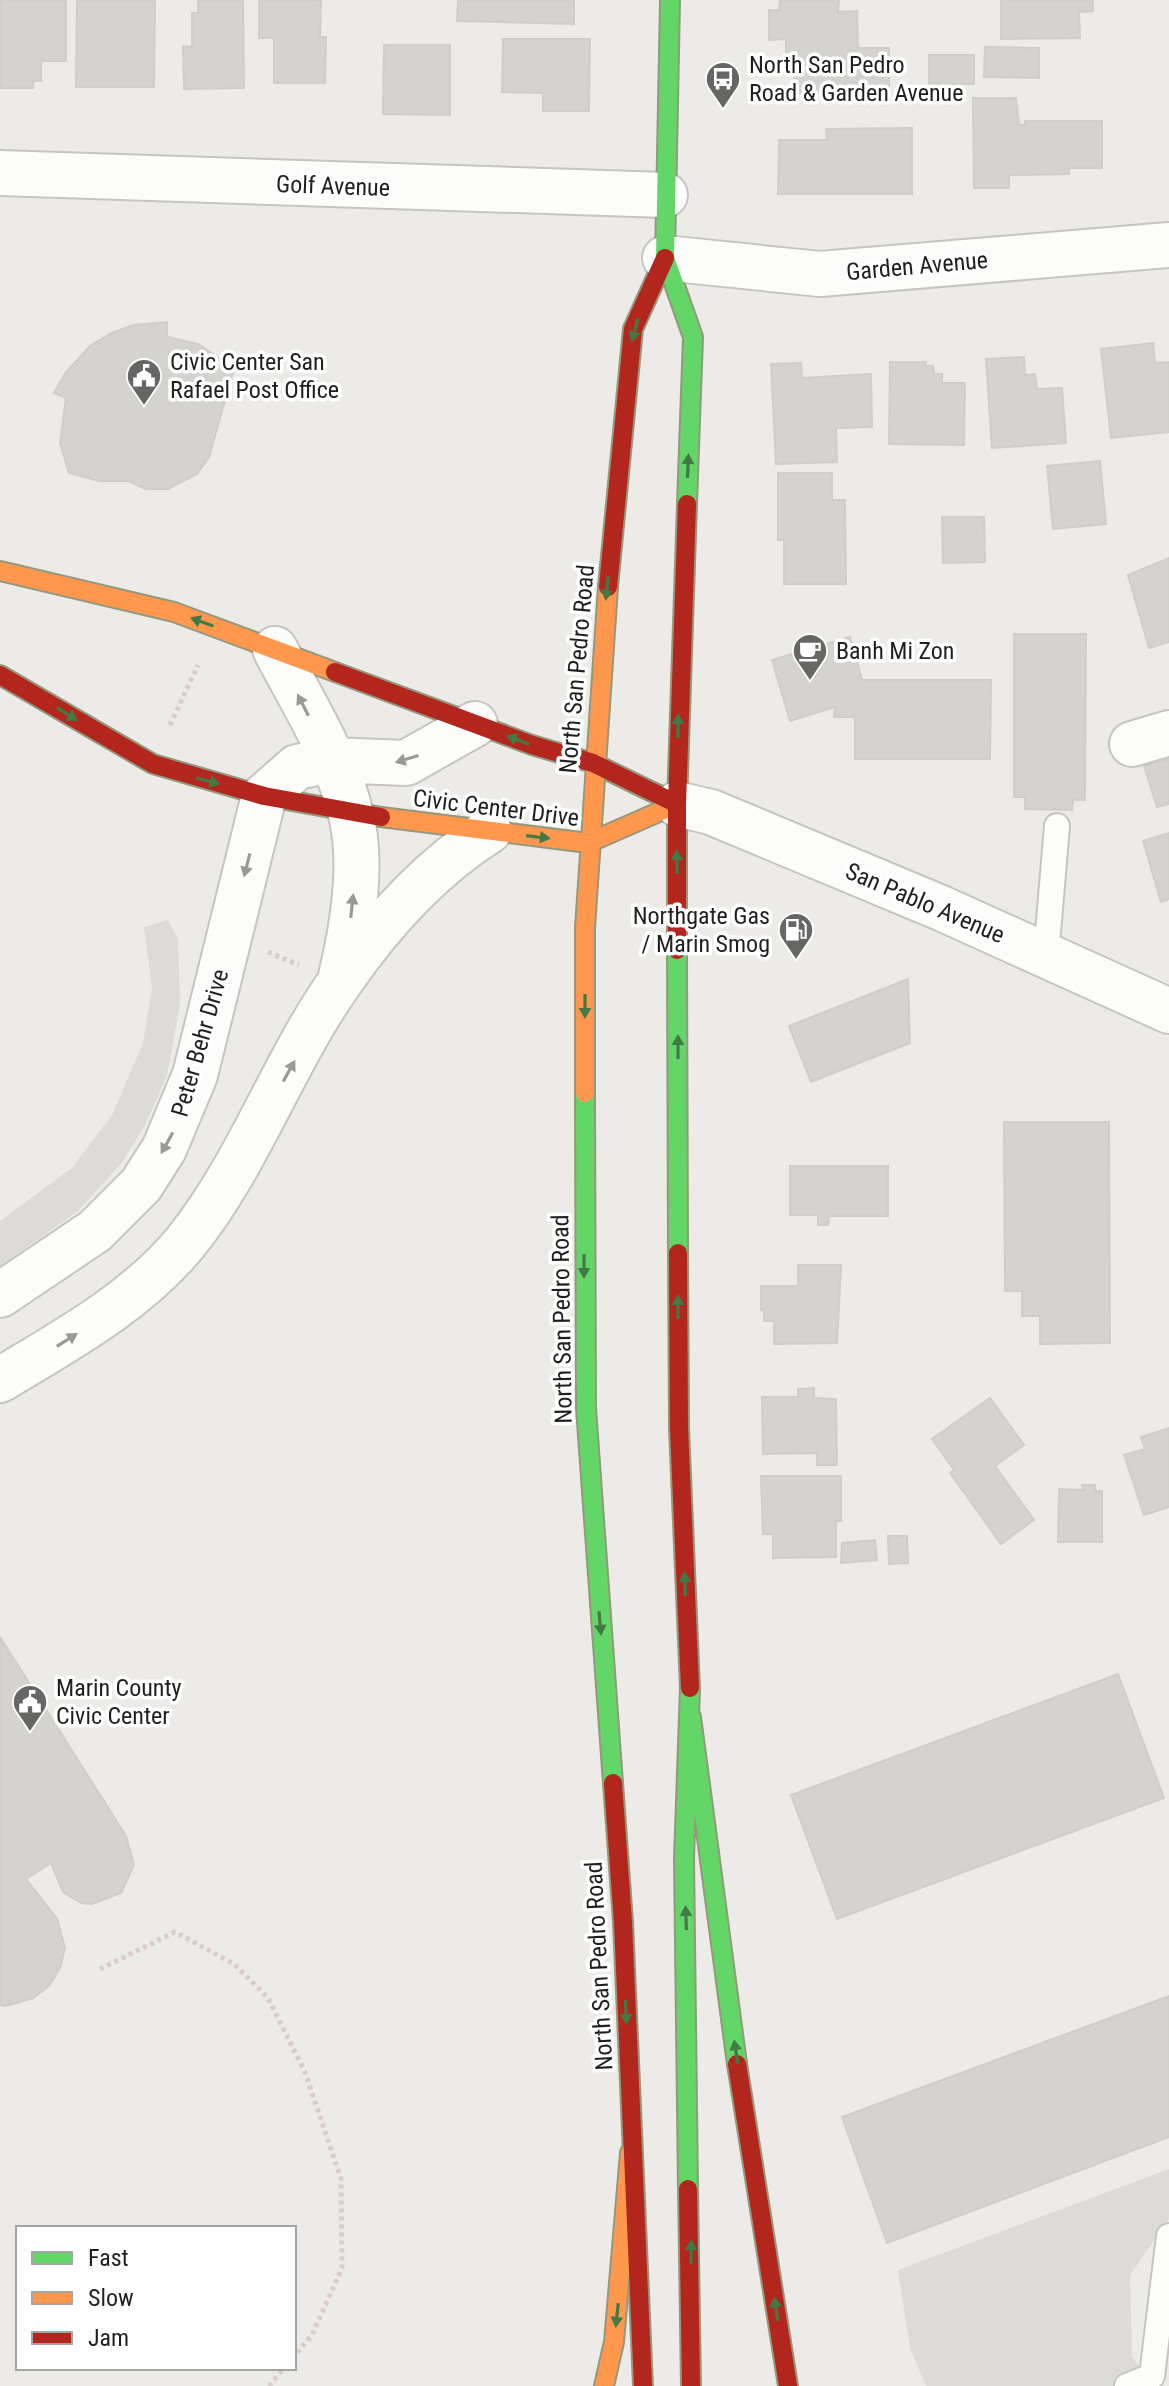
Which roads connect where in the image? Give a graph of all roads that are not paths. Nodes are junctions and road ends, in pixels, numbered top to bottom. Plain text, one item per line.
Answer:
1 (670, 0) edge
2 (0, 173) edge
3 (665, 195) junction
4 (1169, 245) edge
5 (665, 258) junction
6 (0, 571) edge
7 (275, 649) junction
8 (0, 675) edge
9 (475, 724) junction
10 (331, 760) junction
11 (593, 763) junction
12 (264, 796) junction
13 (677, 804) junction
14 (351, 813) junction
15 (1057, 826) dead end
16 (489, 831) junction
17 (588, 843) junction
18 (1046, 956) junction
19 (322, 975) junction
20 (1169, 1011) edge
21 (0, 1295) edge
22 (0, 1380) edge
23 (691, 1717) junction
24 (630, 2153) junction
25 (1169, 2236) edge
26 (604, 2386) edge
27 (643, 2386) edge
28 (691, 2386) edge
29 (788, 2386) edge
30 (1127, 2386) edge

1 - 3 main road, North San Pedro Road
2 - 3 street, Golf Avenue
3 - 5 main road, North San Pedro Road
4 - 5 street, Garden Avenue
5 -> 11 main road, North San Pedro Road
13 -> 5 main road, North San Pedro Road
7 -> 6 main road
7 - 9 main road
10 -> 7 street
8 -> 12 main road, Civic Center Drive
9 -> 10 street
11 -> 9 main road
10 - 12 street
10 - 14 street
11 - 13 main road
11 - 17 main road, North San Pedro Road
12 - 14 main road, Civic Center Drive
12 -> 21 street, Peter Behr Drive
13 - 17 main road, Civic Center Drive
13 - 18 street, San Pablo Avenue
23 -> 13 main road, North San Pedro Road
14 - 16 main road, Civic Center Drive
19 -> 14 street
15 - 18 lane
16 -> 17 main road, Civic Center Drive
16 - 19 street
17 -> 24 main road, North San Pedro Road
18 - 20 street, San Pablo Avenue
22 -> 19 street
28 -> 23 main road, North San Pedro Road
29 -> 23 main road
24 -> 26 main road
24 - 27 main road, North San Pedro Road
25 - 30 lane

